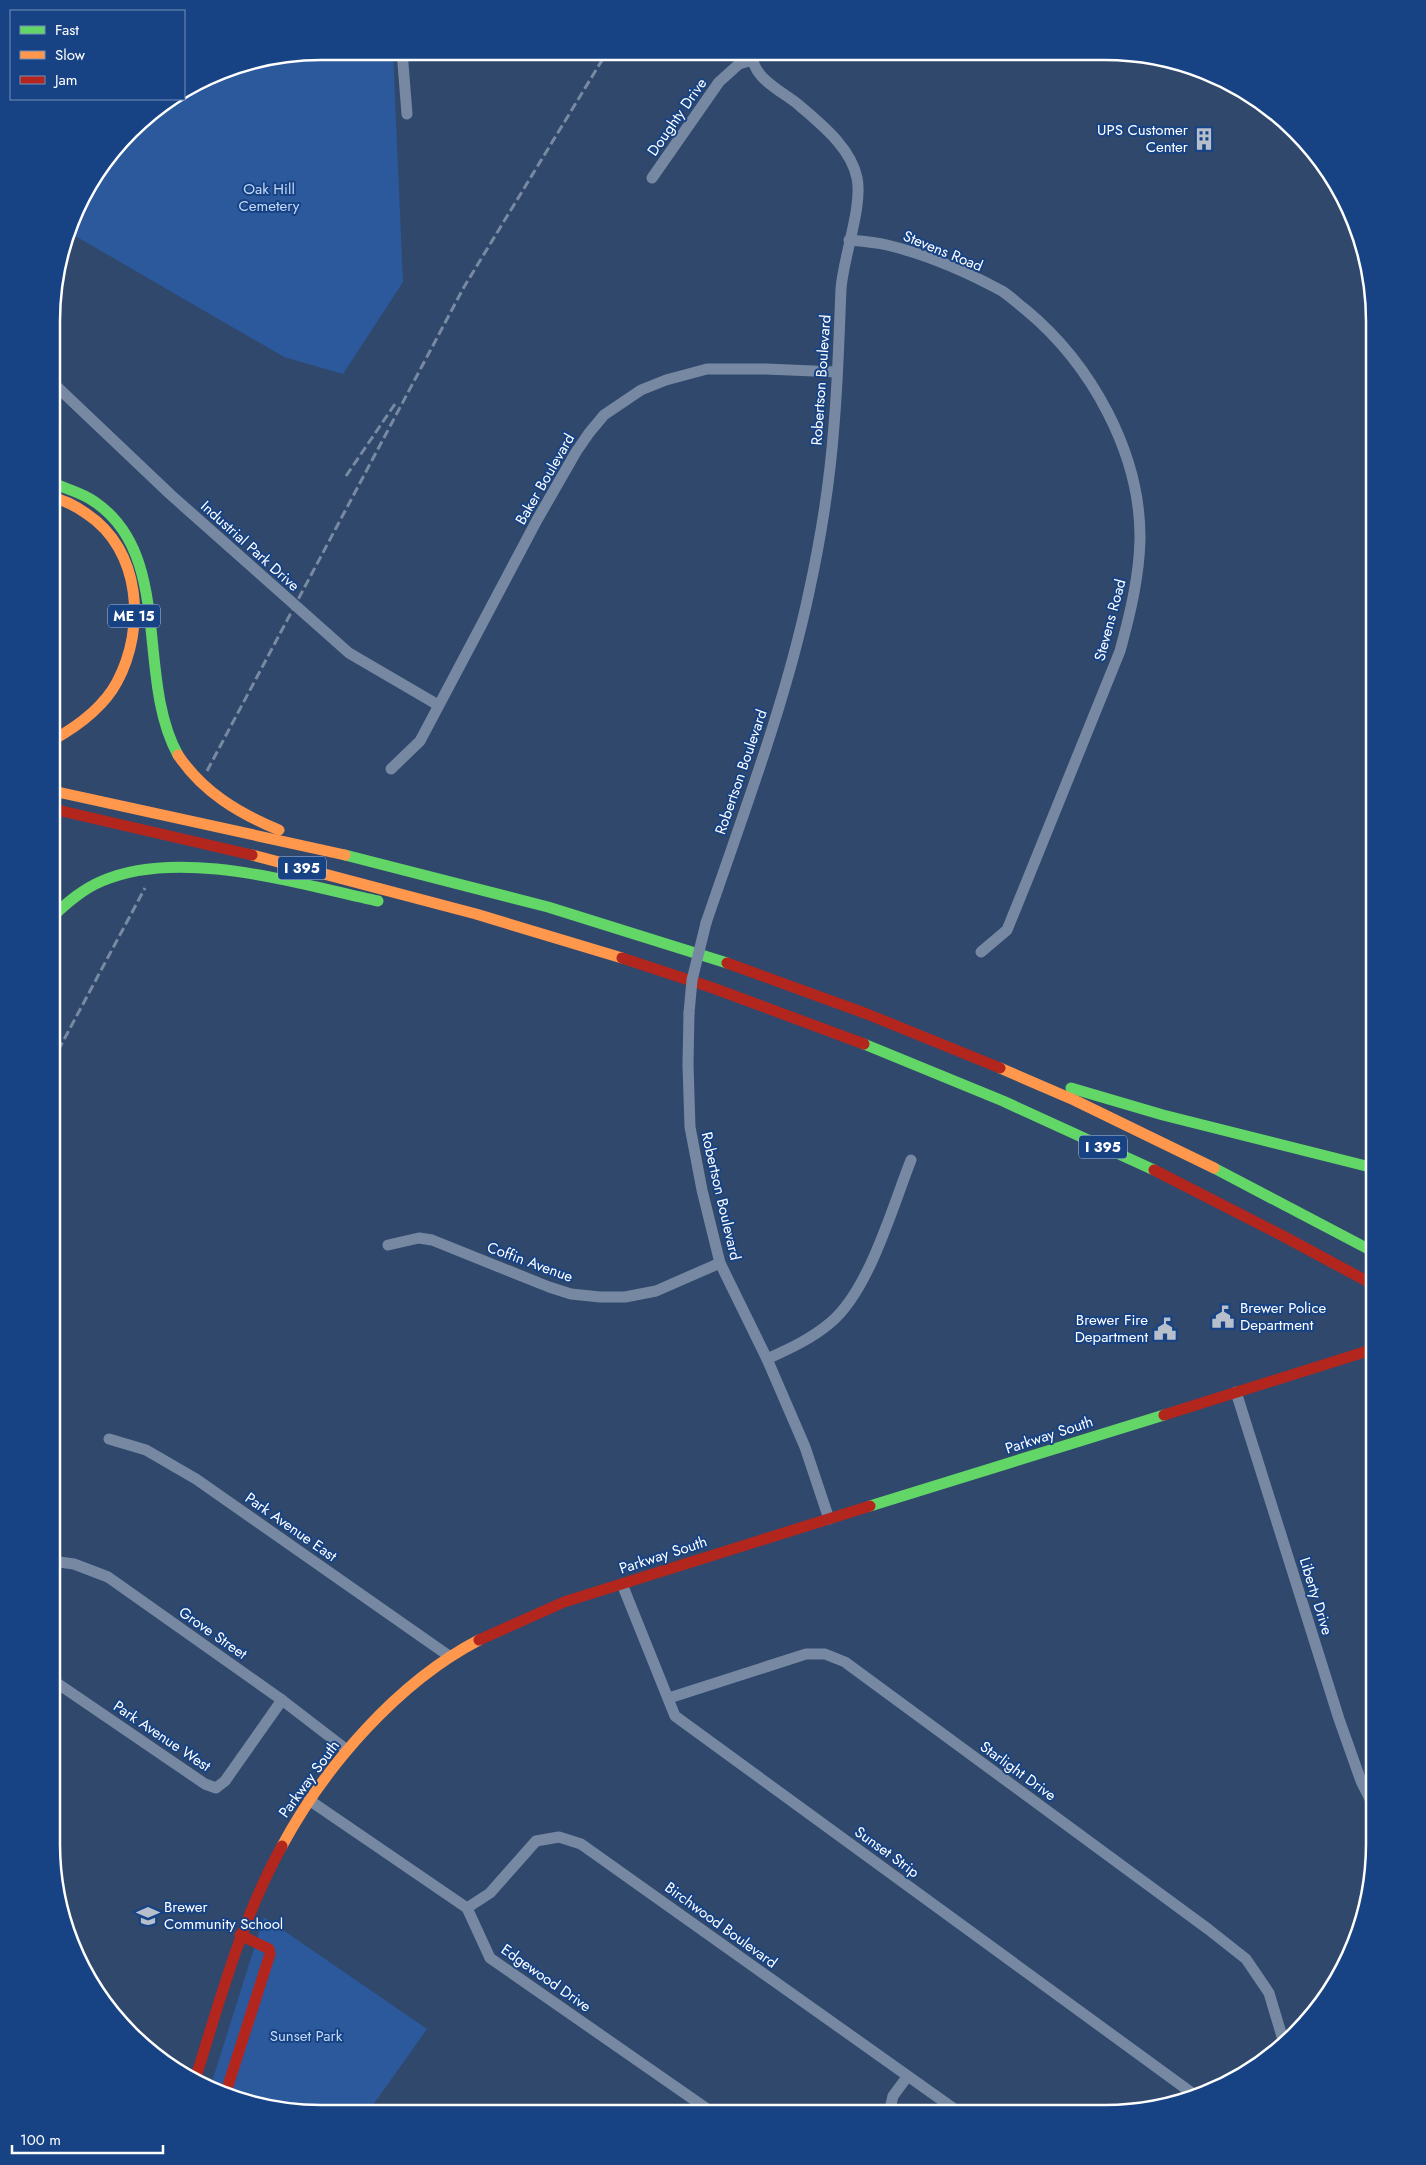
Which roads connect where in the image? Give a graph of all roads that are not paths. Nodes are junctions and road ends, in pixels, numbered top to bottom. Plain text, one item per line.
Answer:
1 (403, 60) edge
2 (746, 60) edge
3 (754, 60) edge
4 (407, 114) dead end
5 (652, 178) dead end
6 (849, 240) junction
7 (838, 372) junction
8 (60, 391) edge
9 (60, 485) edge
10 (60, 501) edge
11 (438, 705) junction
12 (60, 736) edge
13 (391, 769) dead end
14 (60, 793) edge
15 (60, 811) edge
16 (378, 863) junction
17 (60, 910) edge
18 (549, 936) junction
19 (981, 952) dead end
20 (904, 1029) junction
21 (911, 1160) dead end
22 (1366, 1166) edge
23 (388, 1245) dead end
24 (1366, 1248) edge
25 (720, 1263) junction
26 (1366, 1281) edge
27 (1366, 1352) edge
28 (767, 1359) junction
29 (1236, 1392) junction
30 (109, 1439) dead end
31 (828, 1519) junction
32 (60, 1562) edge
33 (622, 1584) junction
34 (449, 1656) junction
35 (60, 1684) edge
36 (669, 1698) junction
37 (282, 1700) junction
38 (347, 1750) junction
39 (1366, 1791) edge
40 (309, 1800) junction
41 (467, 1908) junction
42 (240, 1935) junction
43 (1282, 2035) edge
44 (197, 2073) edge
45 (907, 2077) junction
46 (227, 2087) edge
47 (1189, 2091) edge
48 (701, 2105) edge
49 (891, 2105) edge
50 (948, 2105) edge

1 - 4 street
2 - 5 street, Doughty Drive
3 - 6 street, Robertson Boulevard
6 - 7 street, Robertson Boulevard
6 - 19 street, Stevens Road
7 - 11 street, Baker Boulevard
7 - 25 street, Robertson Boulevard, bridge
8 - 11 street, Industrial Park Drive
9 - 16 main road
10 - 12 main road, ME 15
11 - 13 street, Baker Boulevard
14 - 16 main road, I 395
15 - 18 main road, I 395
16 - 20 main road, I 395
17 - 18 main road
18 - 26 main road, I 395
20 - 22 main road
20 - 24 main road, I 395
21 - 28 street
23 - 25 street, Coffin Avenue
25 - 28 street, Robertson Boulevard
27 - 29 main road, Parkway South
28 - 31 street, Robertson Boulevard
29 - 31 main road, Parkway South
29 - 39 street, Liberty Drive
30 - 34 street, Park Avenue East
31 - 33 main road, Parkway South
32 - 37 street, Grove Street
33 - 34 main road, Parkway South
33 - 36 street, Sunset Strip
34 - 38 main road, Parkway South
35 - 37 street, Park Avenue West
36 - 43 street, Starlight Drive
36 - 47 street, Sunset Strip
37 - 38 street, Grove Street
38 - 40 main road, Parkway South
40 - 41 street
40 - 42 main road, Parkway South
41 - 45 street, Birchwood Boulevard
41 - 48 street, Edgewood Drive
42 - 44 main road, Parkway South
42 - 46 main road
45 - 49 street
45 - 50 street, Birchwood Boulevard

